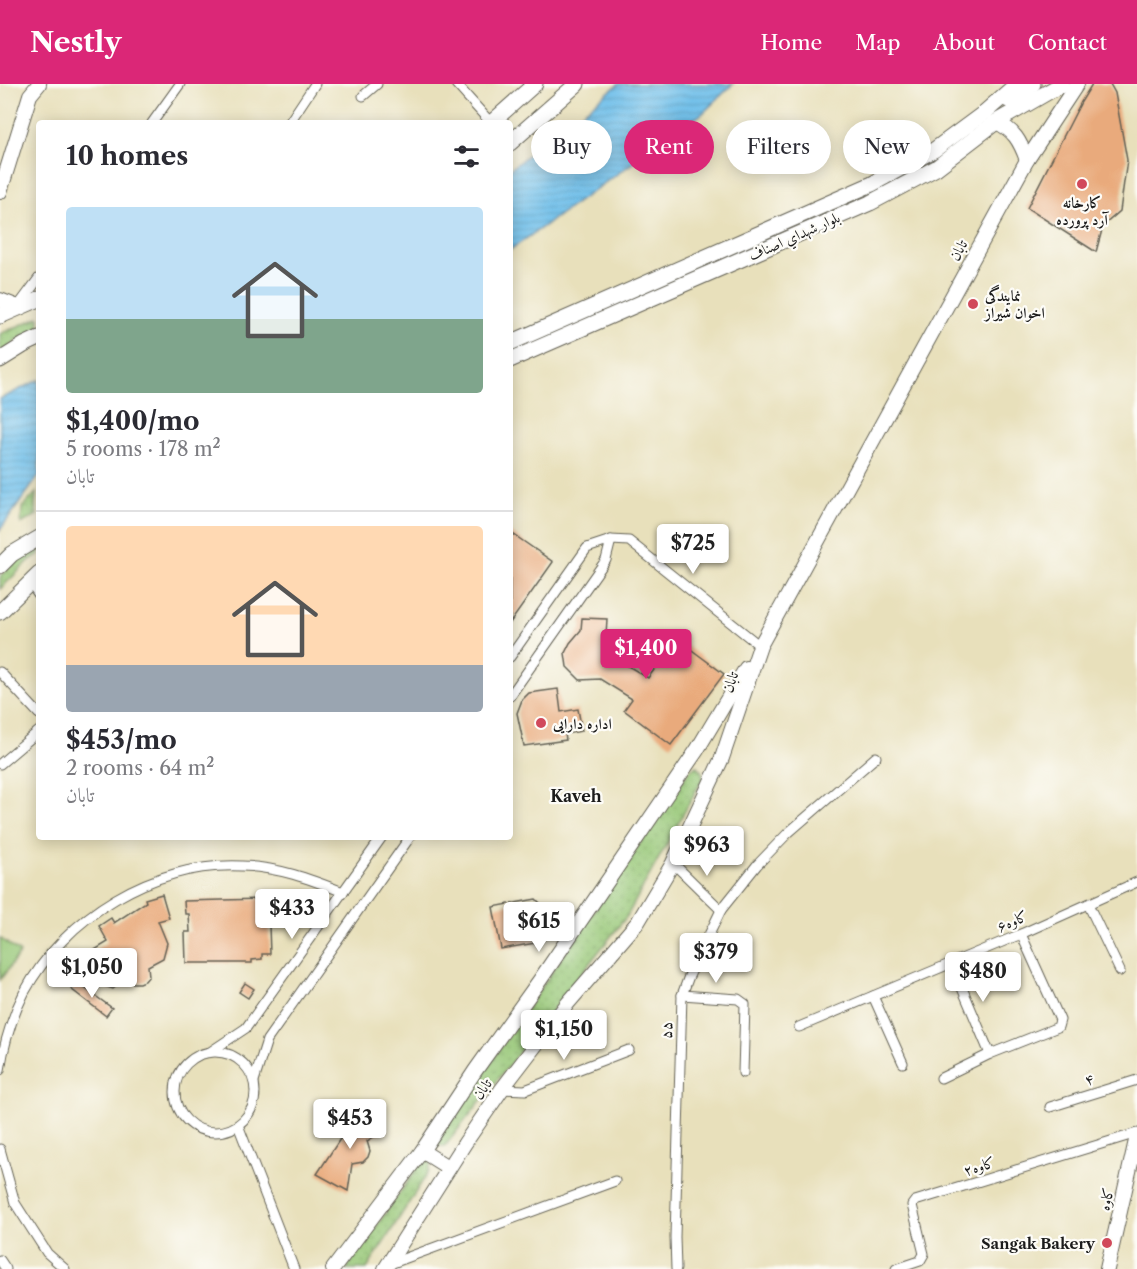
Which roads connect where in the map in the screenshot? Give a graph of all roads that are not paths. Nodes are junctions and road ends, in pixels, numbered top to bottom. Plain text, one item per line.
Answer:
1 (39, 84) edge
2 (180, 84) edge
3 (316, 84) edge
4 (377, 84) edge
5 (456, 84) edge
6 (535, 84) edge
7 (577, 84) edge
8 (1017, 84) edge
9 (1033, 84) edge
10 (1062, 84) edge
11 (1077, 84) edge
12 (363, 96) dead end
13 (990, 117) junction
14 (154, 120) edge
15 (291, 120) edge
16 (488, 120) edge
17 (494, 120) edge
18 (513, 140) edge
19 (1027, 160) junction
20 (4, 165) edge
21 (0, 192) edge
22 (36, 282) edge
23 (0, 300) edge
24 (36, 300) edge
25 (18, 307) junction
26 (0, 316) edge
27 (36, 339) edge
28 (513, 342) edge
29 (513, 359) edge
30 (0, 360) edge
31 (36, 540) edge
32 (611, 540) junction
33 (0, 566) edge
34 (36, 584) edge
35 (2, 608) edge
36 (760, 646) junction
37 (513, 653) edge
38 (0, 672) edge
39 (513, 692) edge
40 (36, 711) edge
41 (36, 734) edge
42 (876, 757) dead end
43 (0, 764) edge
44 (380, 840) edge
45 (409, 840) edge
46 (673, 862) junction
47 (1137, 882) edge
48 (343, 892) junction
49 (1088, 904) junction
50 (721, 910) junction
51 (1021, 934) junction
52 (951, 962) junction
53 (1120, 971) dead end
54 (682, 995) junction
55 (873, 996) junction
56 (799, 1027) dead end
57 (629, 1050) dead end
58 (210, 1052) junction
59 (990, 1054) junction
60 (903, 1063) dead end
61 (0, 1071) edge
62 (743, 1073) dead end
63 (941, 1078) dead end
64 (1137, 1080) edge
65 (254, 1081) junction
66 (501, 1089) junction
67 (1050, 1107) dead end
68 (238, 1125) junction
69 (1137, 1134) edge
70 (0, 1149) edge
71 (422, 1150) junction
72 (449, 1168) junction
73 (615, 1181) dead end
74 (0, 1260) edge
75 (386, 1267) edge
76 (6, 1269) edge
77 (65, 1269) edge
78 (294, 1269) edge
79 (333, 1269) edge
80 (676, 1269) edge
81 (896, 1269) edge
82 (1107, 1269) edge

1 - 20 street
2 - 14 street
3 - 15 street
4 - 12 street
5 - 16 street
6 - 17 main road
7 - 18 main road
8 - 13 main road, بلوار شهداي اصناف
9 - 13 main road
10 - 13 main road, بلوار شهداي اصناف
11 - 19 street, تابان
13 - 19 street
13 - 28 main road, بلوار شهداي اصناف
13 - 29 main road, بلوار شهداي اصناف
19 - 36 street, تابان
20 - 21 street
22 - 25 street
23 - 25 street
24 - 25 main road
25 - 26 main road
27 - 30 main road
31 - 33 main road
32 - 36 street
32 - 37 street
32 - 39 street
34 - 35 main road
36 - 46 street, تابان
36 - 71 street
38 - 40 street
41 - 43 street
42 - 50 street, ۵۵
44 - 48 street
45 - 65 street
46 - 50 street
46 - 66 street, تابان
47 - 49 street, کاوه۶
48 - 58 street
48 - 61 street
49 - 51 street, کاوه۶
49 - 53 street
50 - 54 street, ۵۵
51 - 52 street, کاوه۶
51 - 59 street
52 - 55 street, کاوه۶
52 - 59 street
54 - 62 street
54 - 80 street, ۵۵
55 - 56 street, کاوه۶
55 - 60 street
57 - 66 street
58 - 65 street
58 - 68 street
59 - 63 street
64 - 67 street, ۴
65 - 68 street
66 - 72 street, تابان
68 - 78 street
69 - 81 street, کاوه۲
69 - 82 street, کاوه
70 - 77 street
71 - 72 street
71 - 79 street
72 - 75 street, تابان
73 - 75 street
74 - 76 street

